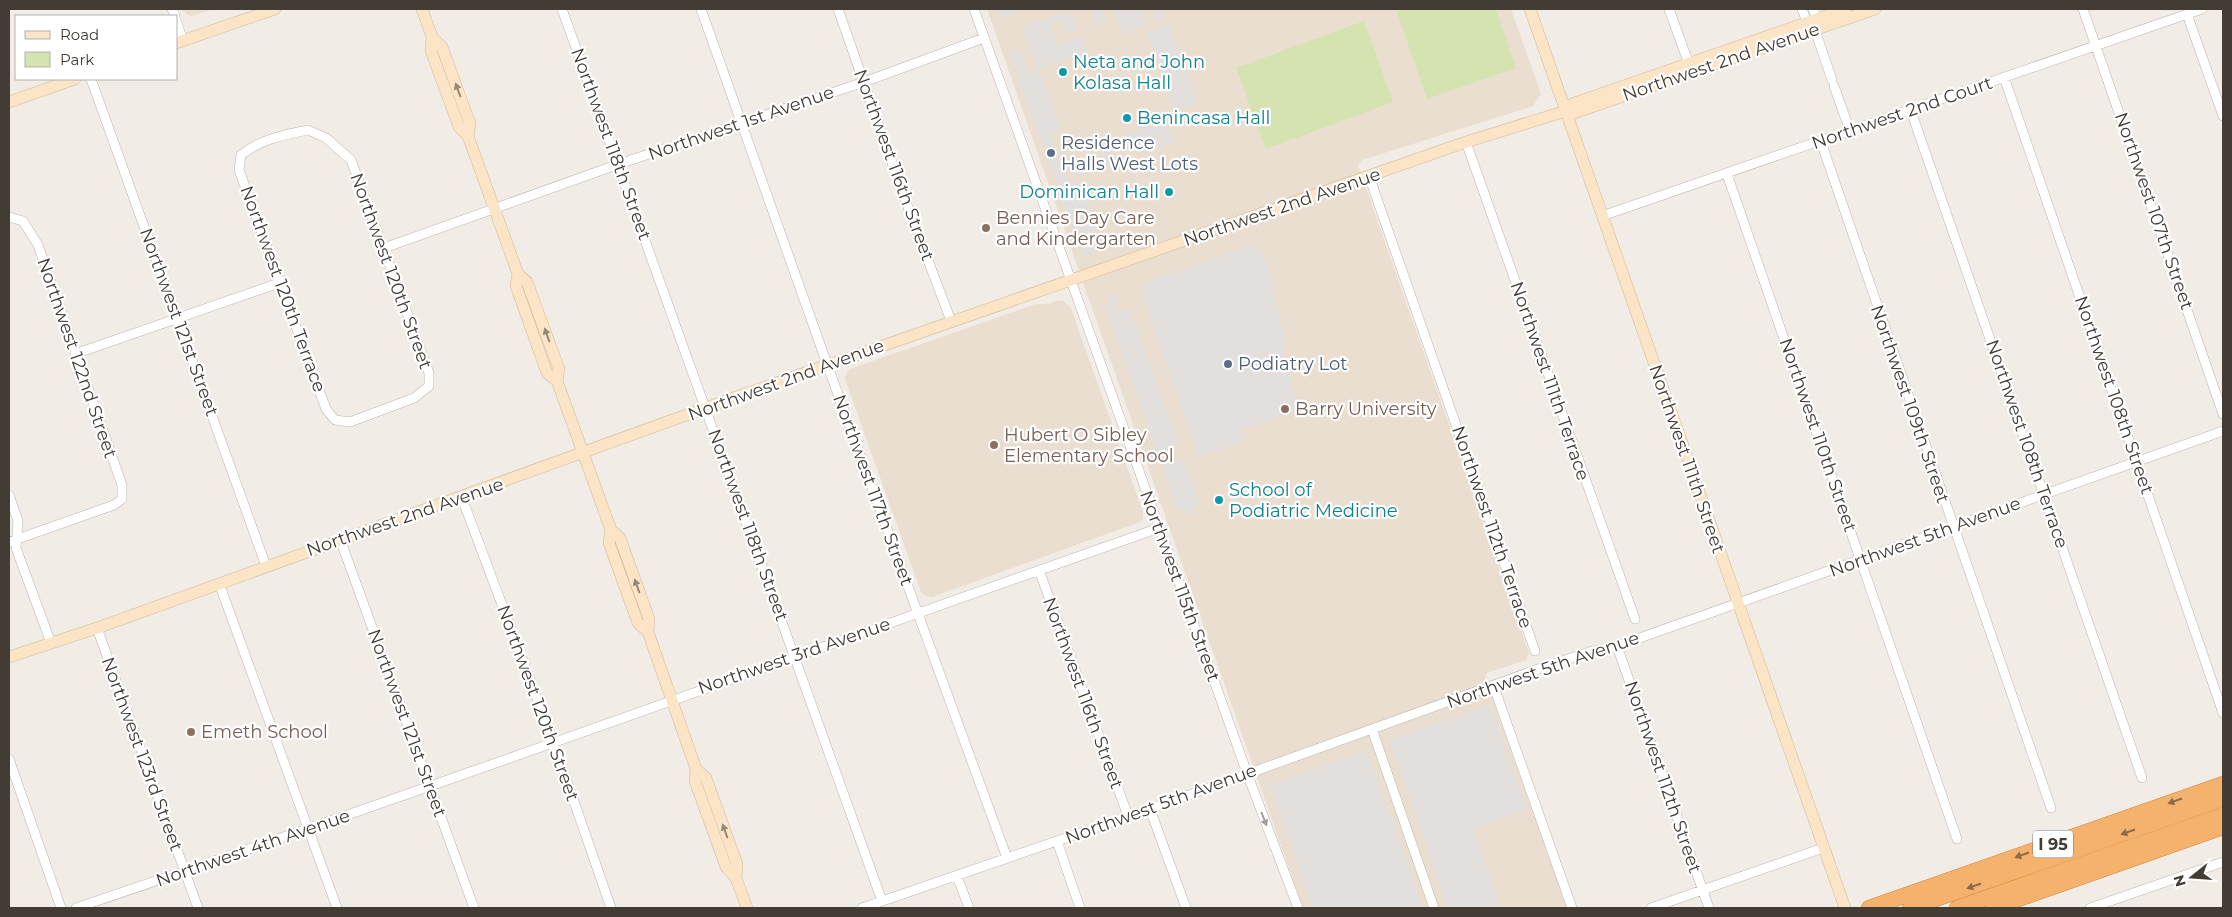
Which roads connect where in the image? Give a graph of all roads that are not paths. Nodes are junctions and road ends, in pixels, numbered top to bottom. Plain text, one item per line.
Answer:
1 (274, 9) edge
2 (422, 9) edge
3 (562, 9) edge
4 (701, 9) edge
5 (838, 9) edge
6 (974, 9) edge
7 (1530, 9) edge
8 (1669, 9) edge
9 (1802, 9) edge
10 (1846, 9) edge
11 (1875, 9) edge
12 (2083, 9) edge
13 (2202, 9) edge
14 (2188, 14) junction
15 (1813, 20) edge
16 (984, 38) junction
17 (180, 42) edge
18 (2096, 44) junction
19 (1690, 68) junction
20 (2004, 77) junction
21 (72, 80) edge
22 (90, 80) edge
23 (864, 82) junction
24 (9, 102) edge
25 (1566, 111) junction
26 (1911, 111) junction
27 (2223, 116) edge
28 (743, 123) junction
29 (1850, 131) junction
30 (1466, 142) junction
31 (1821, 142) junction
32 (241, 155) joint
33 (619, 164) junction
34 (1727, 174) junction
35 (1369, 176) junction
36 (494, 208) junction
37 (9, 216) edge
38 (1602, 216) junction
39 (384, 248) junction
40 (1071, 280) junction
41 (279, 283) junction
42 (178, 319) junction
43 (950, 321) junction
44 (75, 354) junction
45 (828, 364) junction
46 (705, 408) junction
47 (2223, 414) edge
48 (335, 420) joint
49 (2223, 431) edge
50 (583, 452) junction
51 (2137, 461) junction
52 (9, 495) edge
53 (2044, 495) junction
54 (462, 498) junction
55 (1952, 527) junction
56 (1159, 528) junction
57 (340, 539) junction
58 (13, 541) edge
59 (1861, 560) junction
60 (266, 566) junction
61 (1039, 570) junction
62 (219, 584) junction
63 (1738, 602) junction
64 (917, 613) junction
65 (1634, 619) dead end
66 (97, 628) junction
67 (51, 643) junction
68 (1617, 646) junction
69 (1535, 651) dead end
70 (9, 657) edge
71 (796, 657) junction
72 (1494, 687) junction
73 (672, 700) junction
74 (2223, 713) edge
75 (1372, 729) junction
76 (553, 741) junction
77 (9, 759) edge
78 (1247, 773) junction
79 (2142, 778) dead end
80 (430, 786) junction
81 (2223, 788) edge
82 (2051, 808) dead end
83 (1150, 810) junction
84 (1128, 816) junction
85 (2223, 816) edge
86 (2223, 827) edge
87 (309, 830) junction
88 (1957, 839) dead end
89 (1057, 841) junction
90 (1823, 848) junction
91 (1007, 858) junction
92 (2223, 862) edge
93 (184, 872) junction
94 (957, 876) junction
95 (1703, 890) junction
96 (882, 901) junction
97 (61, 908) edge
98 (76, 908) edge
99 (198, 908) edge
100 (336, 908) edge
101 (474, 908) edge
102 (611, 908) edge
103 (747, 908) edge
104 (863, 908) edge
105 (969, 908) edge
106 (1080, 908) edge
107 (1186, 908) edge
108 (1298, 908) edge
109 (1434, 908) edge
110 (1572, 908) edge
111 (1651, 908) edge
112 (1709, 908) edge
113 (1846, 908) edge
114 (1869, 908) edge
115 (1910, 908) edge
116 (1957, 908) edge
117 (1993, 908) edge
118 (2090, 908) edge

1 - 17 street
2 - 36 street
3 - 33 street, Northwest 118th Street
4 - 28 street, Northwest 117th Street
5 - 23 street, Northwest 116th Street
6 - 16 street, Northwest 115th Street
7 - 25 street, Northwest 111th Street
8 - 19 street
9 - 15 street
10 - 15 street, Northwest 2nd Avenue
11 - 15 street, Northwest 2nd Avenue
12 - 18 street, Northwest 107th Street
13 - 14 street, Northwest 2nd Court
14 - 18 street, Northwest 2nd Court
14 - 27 street
15 - 19 street, Northwest 2nd Avenue
15 - 29 street
16 - 23 street, Northwest 1st Avenue
16 - 40 street, Northwest 115th Street
18 - 20 street, Northwest 2nd Court
18 - 47 street, Northwest 107th Street
19 - 25 street, Northwest 2nd Avenue
20 - 26 street, Northwest 2nd Court
20 - 51 street, Northwest 108th Street
21 - 24 street
22 - 42 street, Northwest 121st Street
23 - 28 street, Northwest 1st Avenue
23 - 43 street, Northwest 116th Street
25 - 30 street, Northwest 2nd Avenue
25 - 38 street, Northwest 111th Street
26 - 29 street, Northwest 2nd Court
26 - 53 street, Northwest 108th Terrace
28 - 33 street, Northwest 1st Avenue
28 - 45 street, Northwest 117th Street
29 - 31 street, Northwest 2nd Court
30 - 35 street, Northwest 2nd Avenue
30 - 65 street, Northwest 111th Terrace
31 - 34 street, Northwest 2nd Court
31 - 55 street, Northwest 109th Street
32 - 39 street, Northwest 120th Street
32 - 41 street, Northwest 120th Terrace
33 - 36 street, Northwest 1st Avenue
33 - 46 street, Northwest 118th Street
34 - 38 street, Northwest 2nd Court
34 - 59 street, Northwest 110th Street
35 - 40 street, Northwest 2nd Avenue
35 - 69 street, Northwest 112th Terrace
36 - 39 street, Northwest 1st Avenue
36 - 50 street
37 - 44 street, Northwest 122nd Street
38 - 63 street, Northwest 111th Street
39 - 48 street, Northwest 120th Street
40 - 43 street, Northwest 2nd Avenue
40 - 56 street, Northwest 115th Street
41 - 42 street
41 - 48 street, Northwest 120th Terrace
42 - 44 street
42 - 60 street, Northwest 121st Street
43 - 45 street, Northwest 2nd Avenue
44 - 58 street, Northwest 122nd Street
45 - 46 street, Northwest 2nd Avenue
45 - 64 street, Northwest 117th Street
46 - 50 street, Northwest 2nd Avenue
46 - 71 street, Northwest 118th Street
49 - 51 street, Northwest 5th Avenue
50 - 54 street, Northwest 2nd Avenue
50 - 73 street
51 - 53 street, Northwest 5th Avenue
51 - 74 street, Northwest 108th Street
52 - 58 street
53 - 55 street, Northwest 5th Avenue
53 - 79 street, Northwest 108th Terrace
54 - 57 street, Northwest 2nd Avenue
54 - 76 street, Northwest 120th Street
55 - 59 street, Northwest 5th Avenue
55 - 82 street, Northwest 109th Street
56 - 61 street, Northwest 3rd Avenue
56 - 78 street, Northwest 115th Street
57 - 60 street, Northwest 2nd Avenue
57 - 80 street, Northwest 121st Street
58 - 67 street
59 - 63 street, Northwest 5th Avenue
59 - 88 street, Northwest 110th Street
60 - 62 street, Northwest 2nd Avenue
61 - 64 street, Northwest 3rd Avenue
61 - 84 street, Northwest 116th Street
62 - 66 street, Northwest 2nd Avenue
62 - 87 street
63 - 68 street, Northwest 5th Avenue
63 - 90 street, Northwest 111th Street
64 - 71 street, Northwest 3rd Avenue
64 - 91 street, Northwest 117th Street
66 - 67 street, Northwest 2nd Avenue
66 - 93 street, Northwest 123rd Street
67 - 70 street, Northwest 2nd Avenue
68 - 72 street, Northwest 5th Avenue
68 - 95 street, Northwest 112th Street
71 - 73 street, Northwest 3rd Avenue
71 - 96 street, Northwest 118th Street
72 - 75 street, Northwest 5th Avenue
72 - 110 street
73 - 76 street, Northwest 3rd Avenue
73 - 103 street
75 - 78 street, Northwest 5th Avenue
75 - 109 street
76 - 80 street, Northwest 3rd Avenue
76 - 102 street, Northwest 120th Street
77 - 97 street
78 - 83 street, Northwest 5th Avenue
78 -> 108 street, Northwest 115th Street
80 - 87 street, Northwest 4th Avenue
80 - 101 street, Northwest 121st Street
81 -> 114 highway, I 95
81 -> 115 highway
83 - 84 street, Northwest 5th Avenue
83 - 107 street
84 - 89 street, Northwest 5th Avenue
85 - 116 highway
86 - 117 highway, I 95
87 - 93 street, Northwest 4th Avenue
87 - 100 street
89 - 91 street, Northwest 5th Avenue
89 - 106 street
90 - 95 street
90 - 113 street, Northwest 111th Street
91 - 94 street, Northwest 5th Avenue
92 - 118 street
93 - 98 street, Northwest 4th Avenue
93 - 99 street, Northwest 123rd Street
94 - 96 street, Northwest 5th Avenue
94 - 105 street
95 - 111 street
95 - 112 street, Northwest 112th Street
96 - 104 street, Northwest 5th Avenue

